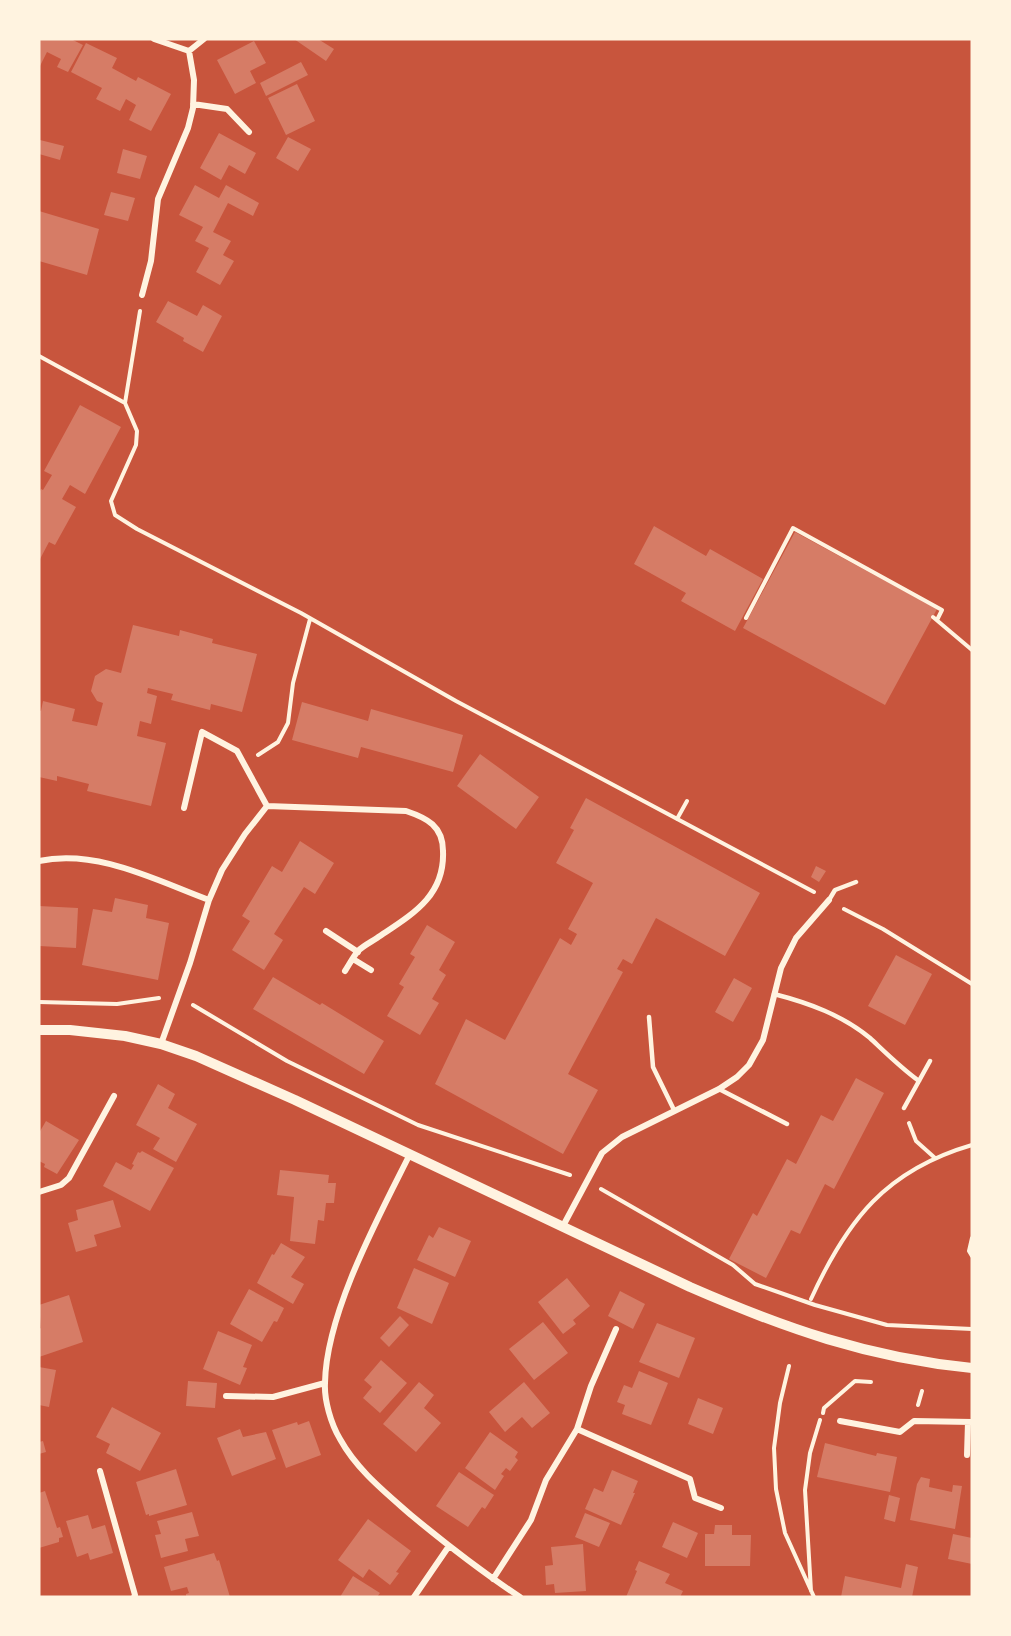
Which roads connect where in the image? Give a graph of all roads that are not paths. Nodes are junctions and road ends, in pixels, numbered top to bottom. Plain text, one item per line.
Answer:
1 (153, 39) edge
2 (204, 39) edge
3 (189, 51) junction
4 (194, 104) junction
5 (249, 132) dead end
6 (142, 295) road end
7 (267, 806) junction
8 (184, 808) dead end
9 (39, 861) edge
10 (856, 882) dead end
11 (209, 900) junction
12 (829, 900) joint
13 (326, 931) dead end
14 (358, 952) junction
15 (353, 959) junction
16 (371, 970) dead end
17 (345, 971) dead end
18 (774, 994) junction
19 (649, 1017) dead end
20 (39, 1030) edge
21 (161, 1044) junction
22 (930, 1061) dead end
23 (919, 1081) junction
24 (719, 1089) junction
25 (114, 1096) dead end
26 (904, 1108) road end
27 (674, 1110) junction
28 (786, 1124) dead end
29 (410, 1154) junction
30 (39, 1192) edge
31 (563, 1226) junction
32 (616, 1329) dead end
33 (972, 1368) edge
34 (325, 1383) junction
35 (226, 1396) dead end
36 (840, 1420) dead end
37 (970, 1422) edge
38 (577, 1429) junction
39 (967, 1455) dead end
40 (100, 1472) dead end
41 (721, 1508) dead end
42 (449, 1546) junction
43 (493, 1579) junction
44 (134, 1597) edge
45 (414, 1597) edge
46 (520, 1597) edge

1 - 3 street
2 - 3 street
3 - 4 street
4 - 5 street
4 - 6 street
7 - 8 street
7 - 11 street
7 - 14 street
9 - 11 street
10 - 12 lane
11 - 21 street
12 - 18 street
13 - 14 street
14 - 15 street
15 - 16 street
15 - 17 street
18 - 23 lane
18 - 24 street
19 - 27 lane
20 - 21 street
21 - 29 street
22 - 23 lane
23 - 26 lane
24 - 27 street
24 - 28 lane
25 - 30 street
27 - 31 street
29 - 31 street
29 - 34 street
31 - 33 street
32 - 38 street
34 - 35 street
34 - 42 street
36 - 37 street
37 - 39 street
38 - 41 street
38 - 43 street
40 - 44 street
42 - 43 street
42 - 45 street
43 - 46 street

